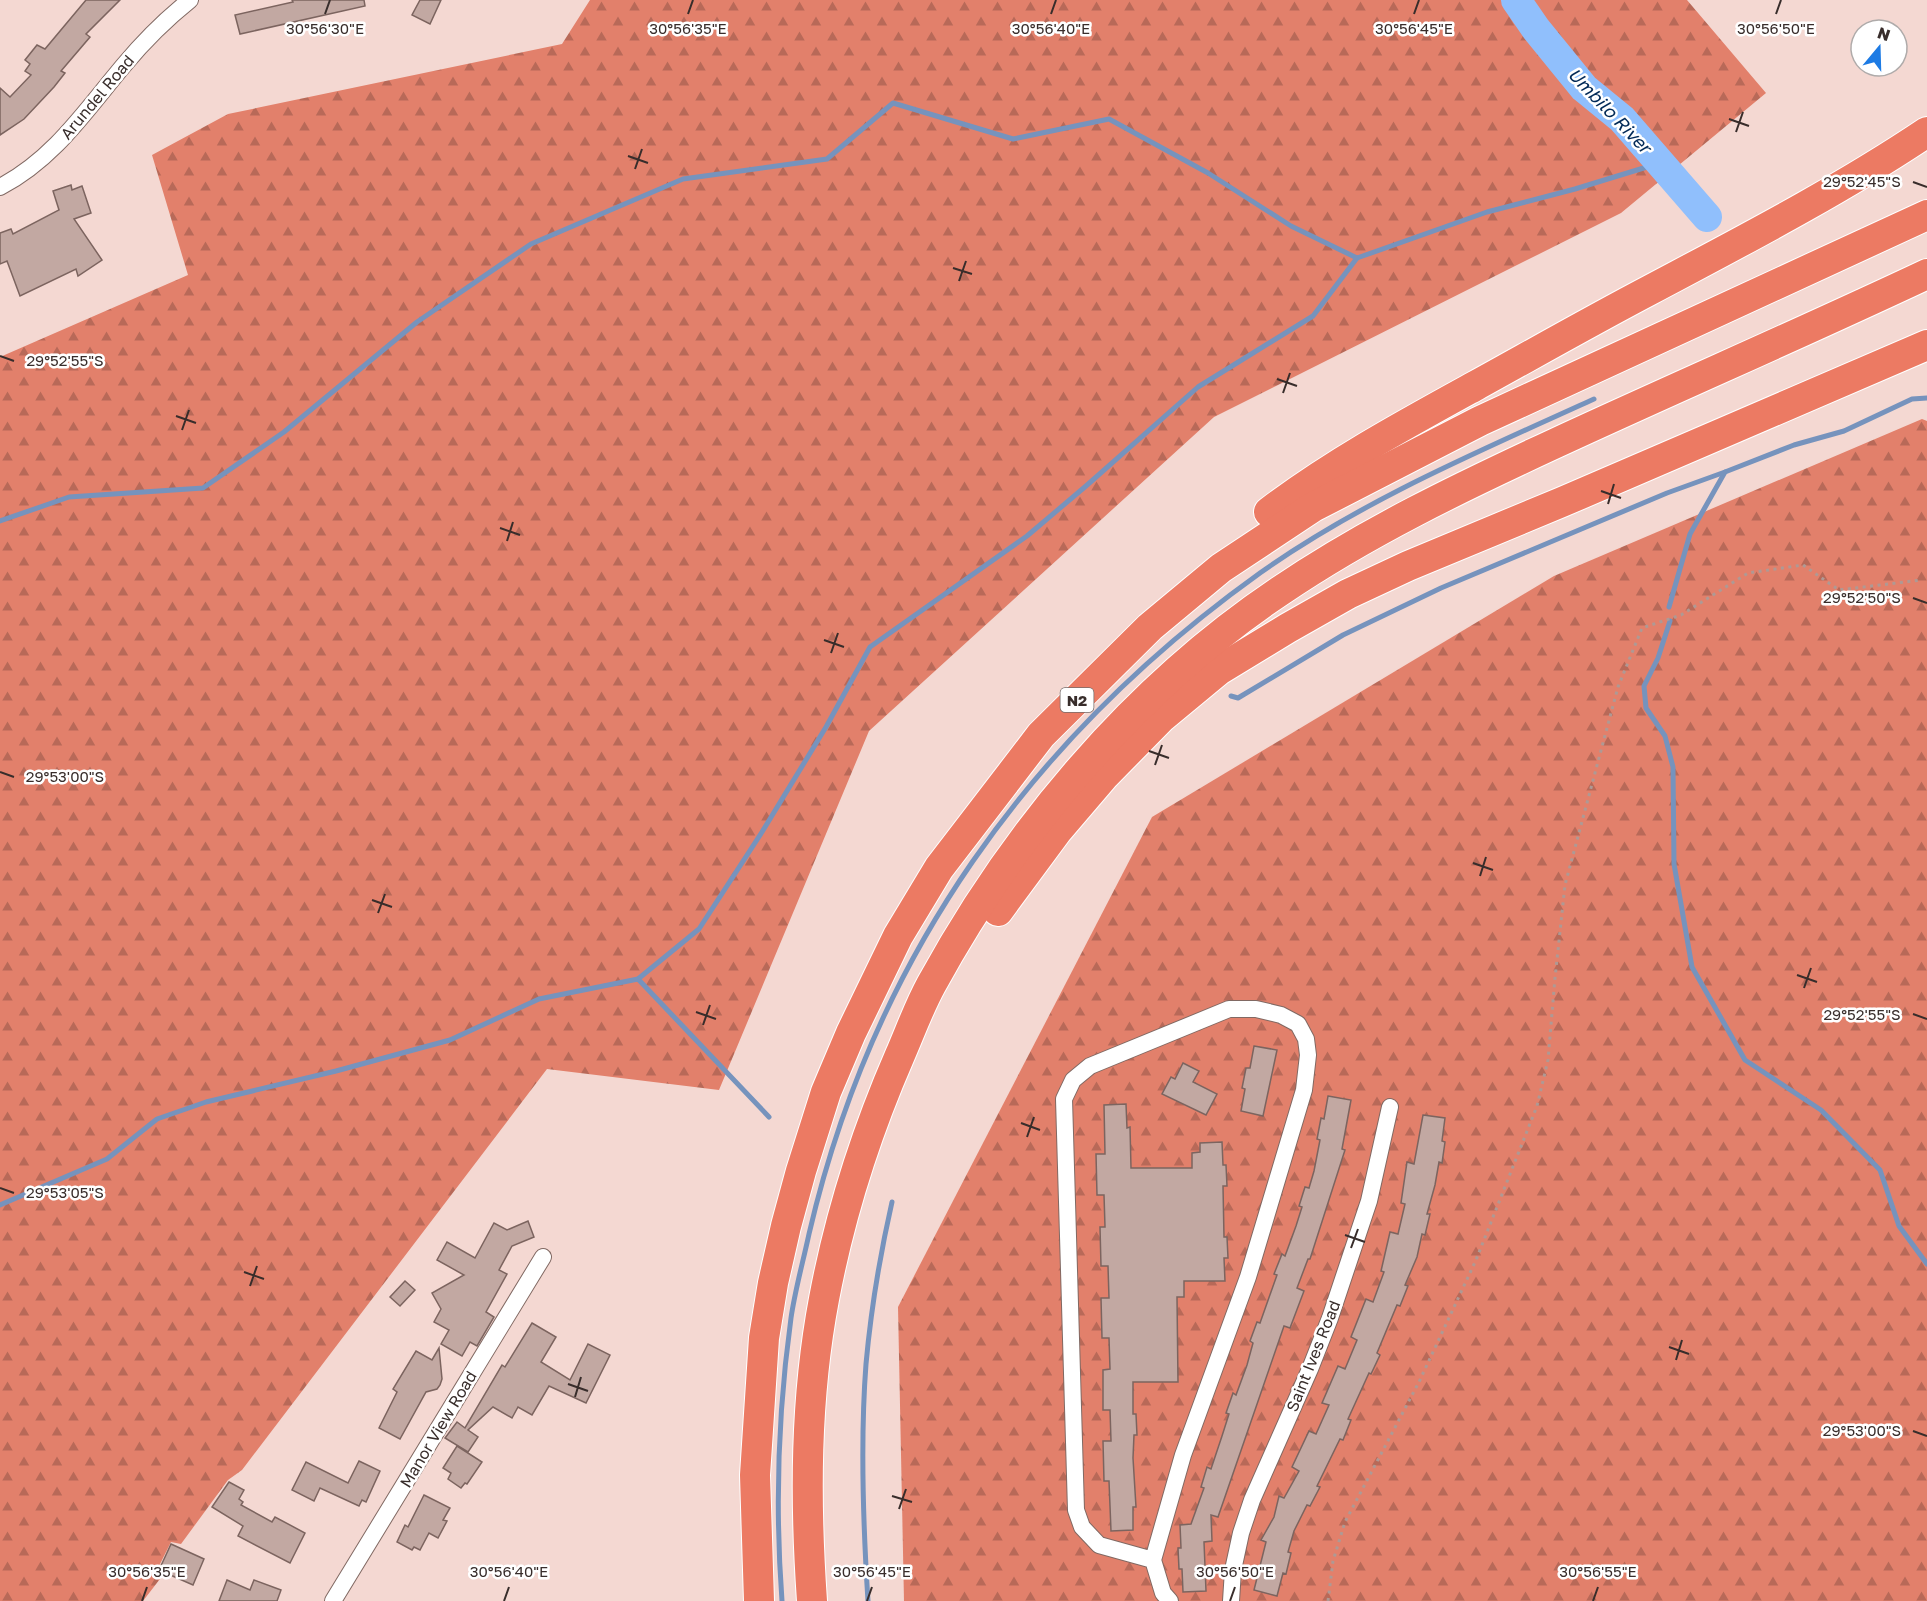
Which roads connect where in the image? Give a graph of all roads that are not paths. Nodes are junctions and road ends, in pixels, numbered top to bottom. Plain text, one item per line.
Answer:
1 (189, 0) edge
2 (1927, 123) edge
3 (1927, 132) edge
4 (1897, 153) junction
5 (0, 187) edge
6 (1927, 215) edge
7 (1927, 274) edge
8 (1927, 345) edge
9 (1041, 735) junction
10 (1390, 1107) dead end
11 (873, 1119) junction
12 (543, 1257) dead end
13 (1153, 1560) junction
14 (333, 1601) edge
15 (759, 1601) edge
16 (812, 1601) edge
17 (1170, 1601) edge
18 (1231, 1601) edge

1 - 5 street, Arundel Road
2 - 4 highway
3 - 4 highway
4 - 9 highway
6 - 9 highway, N2
7 - 11 highway
8 - 11 highway
9 - 15 highway, N2
10 - 18 street, Saint Ives Road
11 - 16 highway
12 - 14 street, Manor View Road
13 - 13 street
13 - 17 street

